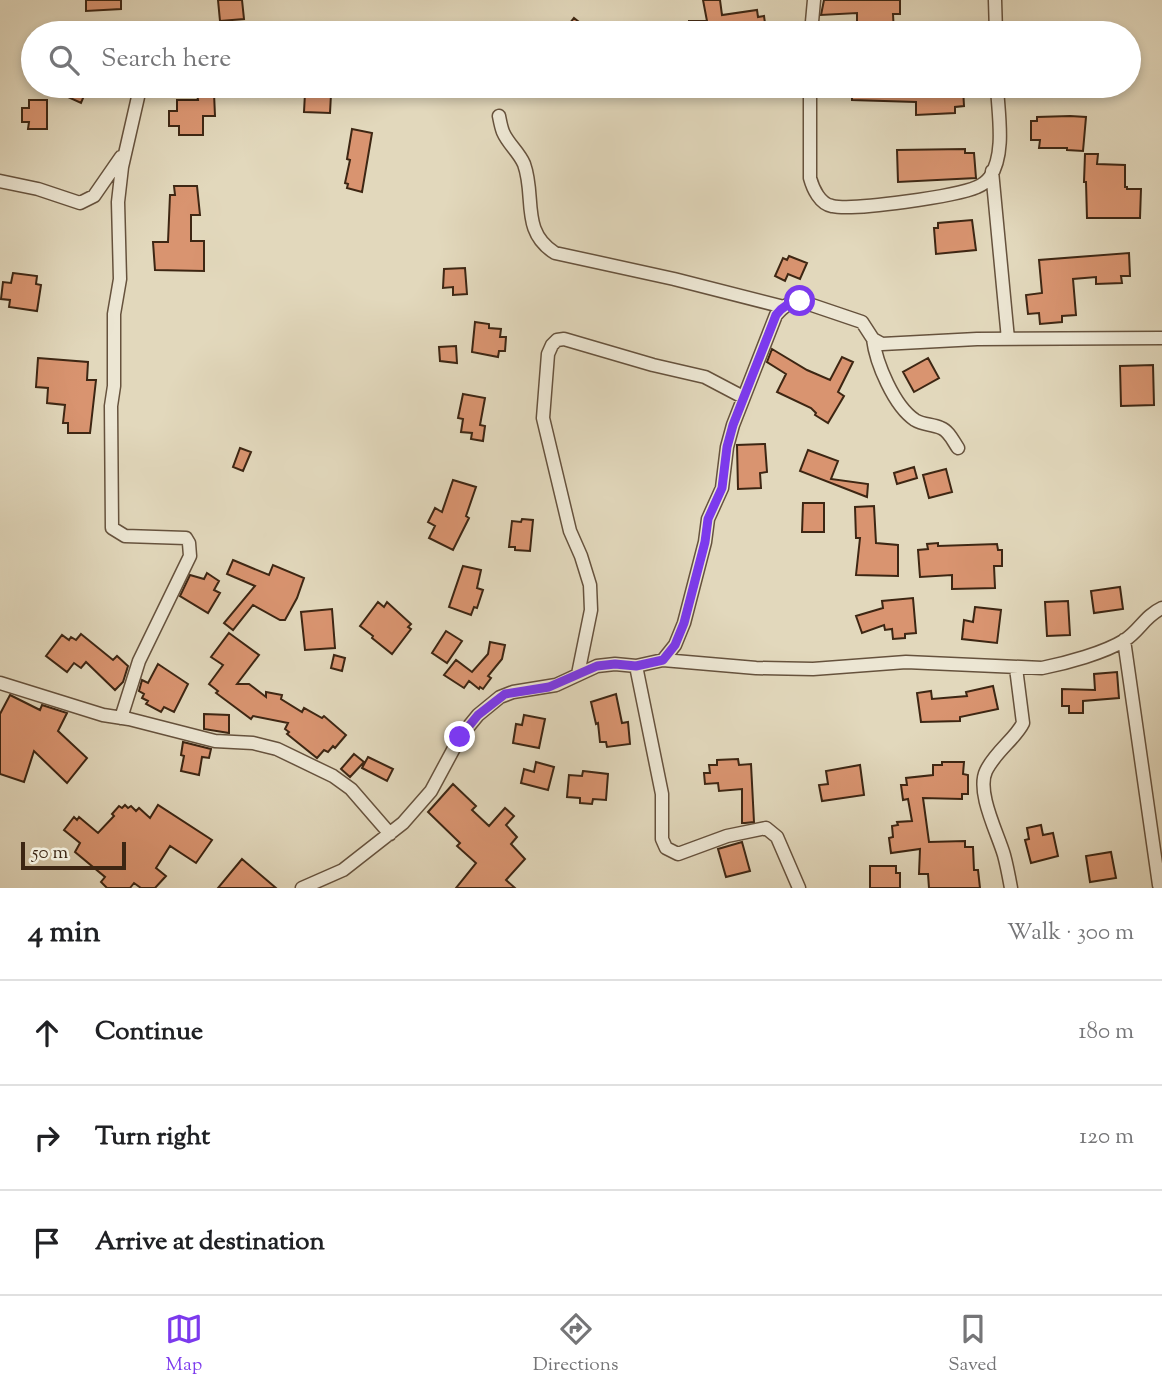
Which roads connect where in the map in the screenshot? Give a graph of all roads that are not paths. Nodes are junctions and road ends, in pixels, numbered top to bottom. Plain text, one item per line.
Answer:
1 (814, 0) edge
2 (995, 0) edge
3 (812, 21) edge
4 (996, 21) edge
5 (138, 98) edge
6 (810, 98) edge
7 (997, 98) edge
8 (499, 116) dead end
9 (125, 151) junction
10 (992, 171) junction
11 (0, 181) edge
12 (784, 307) junction
13 (1162, 338) edge
14 (873, 339) junction
15 (1008, 339) junction
16 (743, 397) junction
17 (958, 448) dead end
18 (1162, 608) edge
19 (1125, 640) junction
20 (663, 660) junction
21 (636, 666) junction
22 (1016, 668) junction
23 (578, 674) junction
24 (0, 683) edge
25 (121, 718) junction
26 (390, 834) junction
27 (1159, 885) dead end
28 (302, 888) edge
29 (799, 888) edge
30 (1011, 888) edge

1 - 3 street
2 - 4 street
5 - 9 street
6 - 10 street
7 - 10 street
8 - 12 street
9 - 11 street
9 - 25 street
10 - 15 street
12 - 14 street
12 - 16 street
13 - 15 street
14 - 15 street
14 - 17 street
16 - 20 street
16 - 23 street
18 - 19 street
19 - 22 street
19 - 27 street
20 - 21 street
20 - 22 street
21 - 23 street
21 - 29 street
22 - 30 street
23 - 26 street
24 - 25 street
25 - 26 street
26 - 28 street

